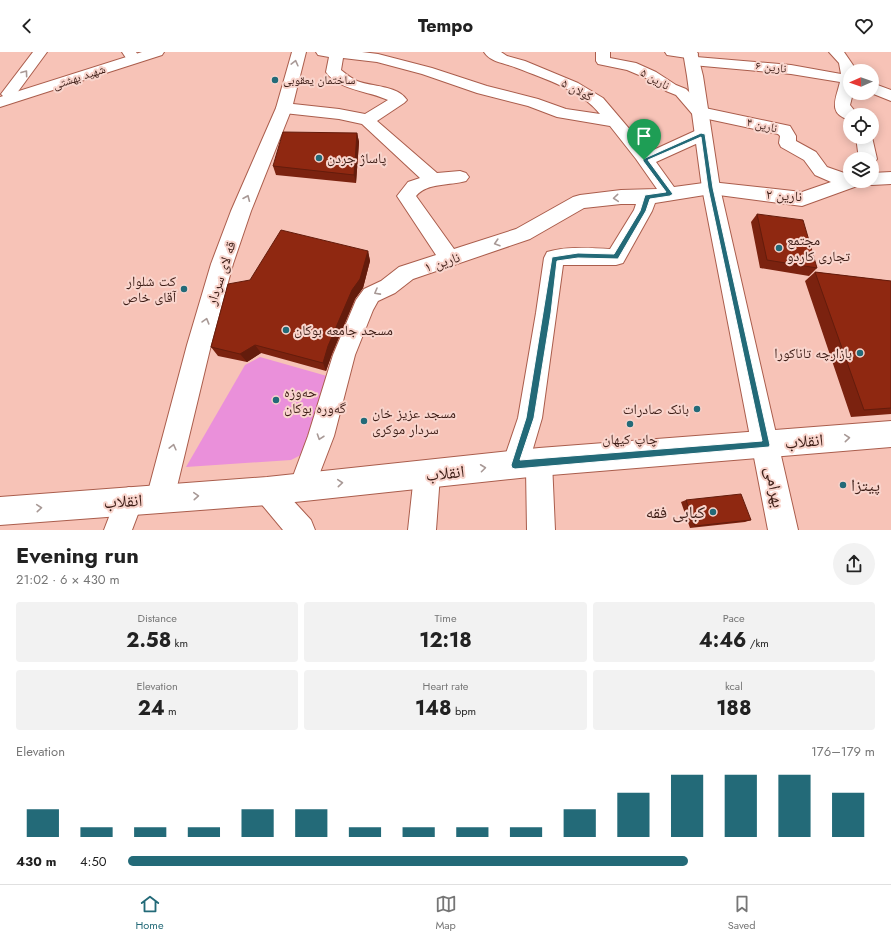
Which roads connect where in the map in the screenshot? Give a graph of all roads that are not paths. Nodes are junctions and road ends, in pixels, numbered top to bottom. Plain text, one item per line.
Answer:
1 (40, 52) edge
2 (157, 52) edge
3 (299, 52) edge
4 (330, 52) edge
5 (414, 52) edge
6 (492, 52) edge
7 (836, 52) edge
8 (134, 53) edge
9 (686, 55) edge
10 (603, 56) edge
11 (846, 64) edge
12 (407, 67) junction
13 (843, 79) edge
14 (879, 91) edge
15 (891, 96) edge
16 (3, 98) edge
17 (284, 108) junction
18 (700, 112) junction
19 (367, 120) junction
20 (616, 122) junction
21 (703, 134) junction
22 (644, 160) junction
23 (460, 177) dead end
24 (843, 178) edge
25 (891, 178) edge
26 (879, 179) edge
27 (432, 180) junction
28 (843, 184) edge
29 (710, 188) junction
30 (670, 194) junction
31 (647, 197) junction
32 (450, 259) junction
33 (891, 434) edge
34 (766, 445) junction
35 (527, 464) junction
36 (427, 475) junction
37 (302, 487) junction
38 (267, 491) junction
39 (160, 499) junction
40 (129, 501) junction
41 (0, 511) edge
42 (118, 530) edge
43 (300, 530) edge
44 (422, 530) edge
45 (541, 530) edge
46 (783, 530) edge

16 -> 1 street
2 - 16 street, شهید بهشتی
17 -> 3 street, قه لای سردار
4 - 12 street
4 - 19 street
5 - 12 street
6 - 20 street, گولان ۵
7 - 11 street
8 - 16 street, شهید بهشتی
9 - 13 street, نارین ۶
9 - 18 street, بهرامی
10 - 18 street, نارین ۵
12 - 20 street
14 - 15 street
17 - 19 street
39 -> 17 street, قه لای سردار
18 - 21 street, بهرامی
18 - 24 street, نارین ۴
19 - 27 street
20 - 22 street, گولان ۵
21 - 22 street
21 - 29 street, بهرامی
22 - 30 street, گولان ۵
23 - 27 street
25 - 26 street
27 - 32 street
28 - 29 street, نارین ۲
29 - 30 street, نارین ۱
29 - 34 street, بهرامی
30 - 31 street, نارین ۱
31 -> 32 street, نارین ۱
31 - 35 street
32 -> 37 street, نارین ۱
34 -> 33 street, انقلاب
34 - 35 street, انقلاب
34 - 46 street, بهرامی
36 -> 35 street, انقلاب
35 - 45 street
37 -> 36 street, انقلاب
36 - 44 street
37 - 38 street, انقلاب
39 -> 38 street, انقلاب
38 - 43 street
39 - 40 street, انقلاب
41 -> 40 street, انقلاب
40 - 42 street

